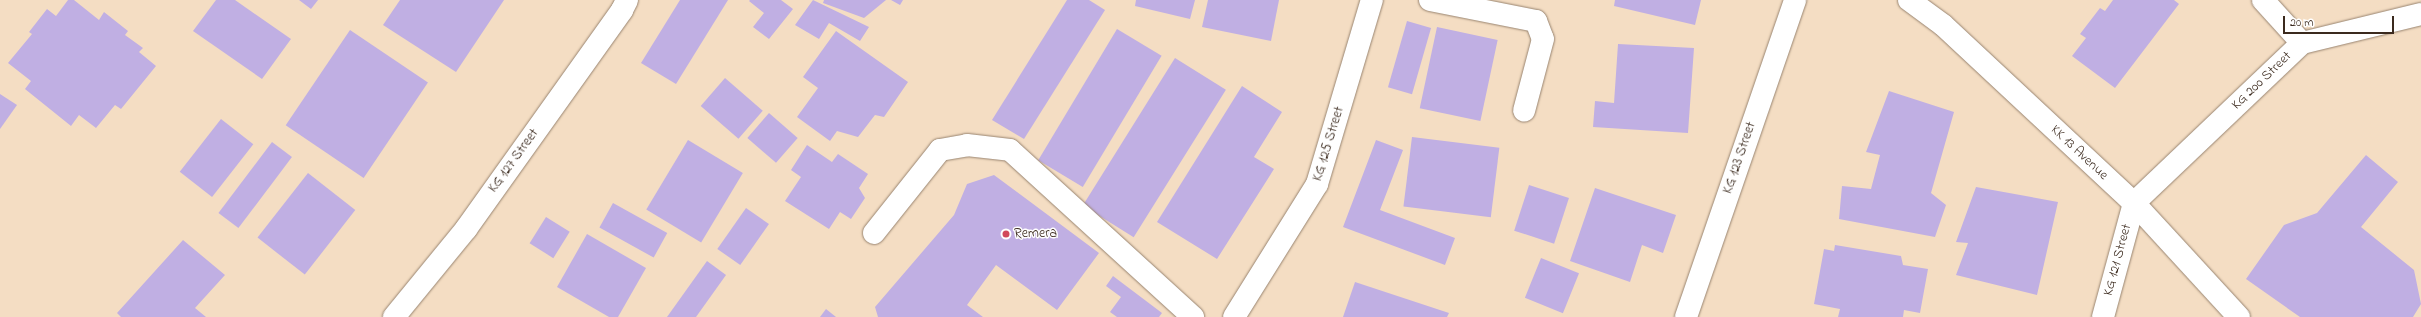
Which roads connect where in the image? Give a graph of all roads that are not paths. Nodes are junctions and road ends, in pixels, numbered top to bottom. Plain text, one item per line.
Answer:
1 (627, 0) edge
2 (1372, 0) edge
3 (1430, 0) edge
4 (1795, 0) edge
5 (1909, 0) edge
6 (2263, 0) edge
7 (2421, 14) edge
8 (2302, 43) junction
9 (1524, 111) dead end
10 (2134, 203) junction
11 (874, 233) dead end
12 (394, 317) edge
13 (1193, 317) edge
14 (1234, 317) edge
15 (1686, 317) edge
16 (2103, 317) edge
17 (2239, 317) edge

1 - 12 street, KG 127 Street
2 - 14 street, KG 125 Street
3 - 9 street
4 - 15 street, KG 123 Street
5 - 10 street, KK 13 Avenue
6 - 8 street
7 - 8 street, KG 200 Street
8 - 10 street, KG 200 Street
10 - 16 street, KG 121 Street
10 - 17 street, KK 13 Avenue
11 - 13 street

